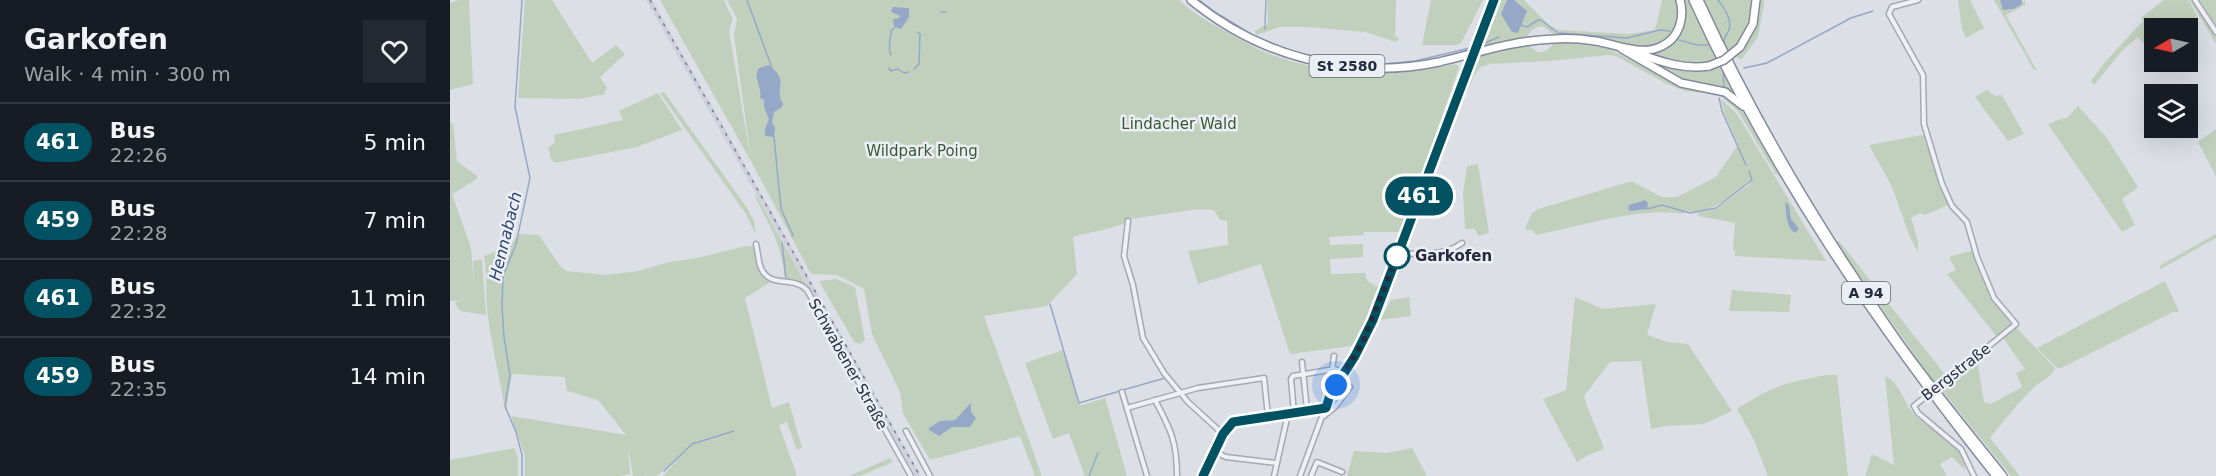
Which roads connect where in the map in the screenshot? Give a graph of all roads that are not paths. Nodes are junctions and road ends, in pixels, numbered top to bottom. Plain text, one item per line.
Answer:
1 (1191, 0) edge
2 (1494, 0) edge
3 (1680, 0) edge
4 (1693, 0) edge
5 (1701, 0) edge
6 (1756, 0) edge
7 (1918, 0) edge
8 (2195, 0) edge
9 (2216, 32) edge
10 (1618, 46) junction
11 (1753, 120) junction
12 (1128, 221) dead end
13 (1462, 243) dead end
14 (756, 244) dead end
15 (1398, 254) junction
16 (1334, 356) dead end
17 (1302, 362) dead end
18 (1332, 370) junction
19 (1344, 373) junction
20 (1304, 374) junction
21 (1350, 387) dead end
22 (1122, 392) dead end
23 (1181, 392) junction
24 (1155, 400) junction
25 (1127, 408) junction
26 (1326, 408) junction
27 (1307, 410) junction
28 (1294, 413) junction
29 (1288, 414) junction
30 (1268, 416) junction
31 (1323, 416) junction
32 (906, 431) dead end
33 (1223, 434) junction
34 (1215, 452) junction
35 (1277, 462) junction
36 (1342, 472) dead end
37 (1301, 473) edge
38 (1311, 475) edge
39 (911, 476) edge
40 (930, 476) edge
41 (1147, 476) edge
42 (1177, 476) edge
43 (1203, 476) edge
44 (1274, 476) edge
45 (1974, 476) edge
46 (1996, 476) edge
47 (2004, 476) edge

1 - 10 highway, St 2580
2 - 15 street, bridge
3 - 10 highway
4 - 11 highway, A 94
5 - 47 highway, A 94
6 - 10 highway, St 2580, bridge
7 - 45 street, Bergstraße, bridge
8 - 9 street
10 - 11 highway
11 - 46 highway, A 94
12 - 23 street
13 - 15 street
14 - 39 street, Schwabener Straße
15 - 19 street
16 - 18 street
17 - 20 street
18 - 19 street
18 - 20 street
19 - 26 street
20 - 27 street
20 - 28 street
21 - 31 street
22 - 25 street
23 - 24 street
23 - 30 street
23 - 33 street
24 - 25 street
24 - 42 street
25 - 41 street
26 - 27 street
26 - 31 street
27 - 28 street
28 - 29 street
29 - 30 street
29 - 35 street
30 - 33 street
31 - 37 street
32 - 40 street
33 - 34 street
34 - 35 street
34 - 43 street
35 - 44 street
36 - 38 street
37 - 38 street

